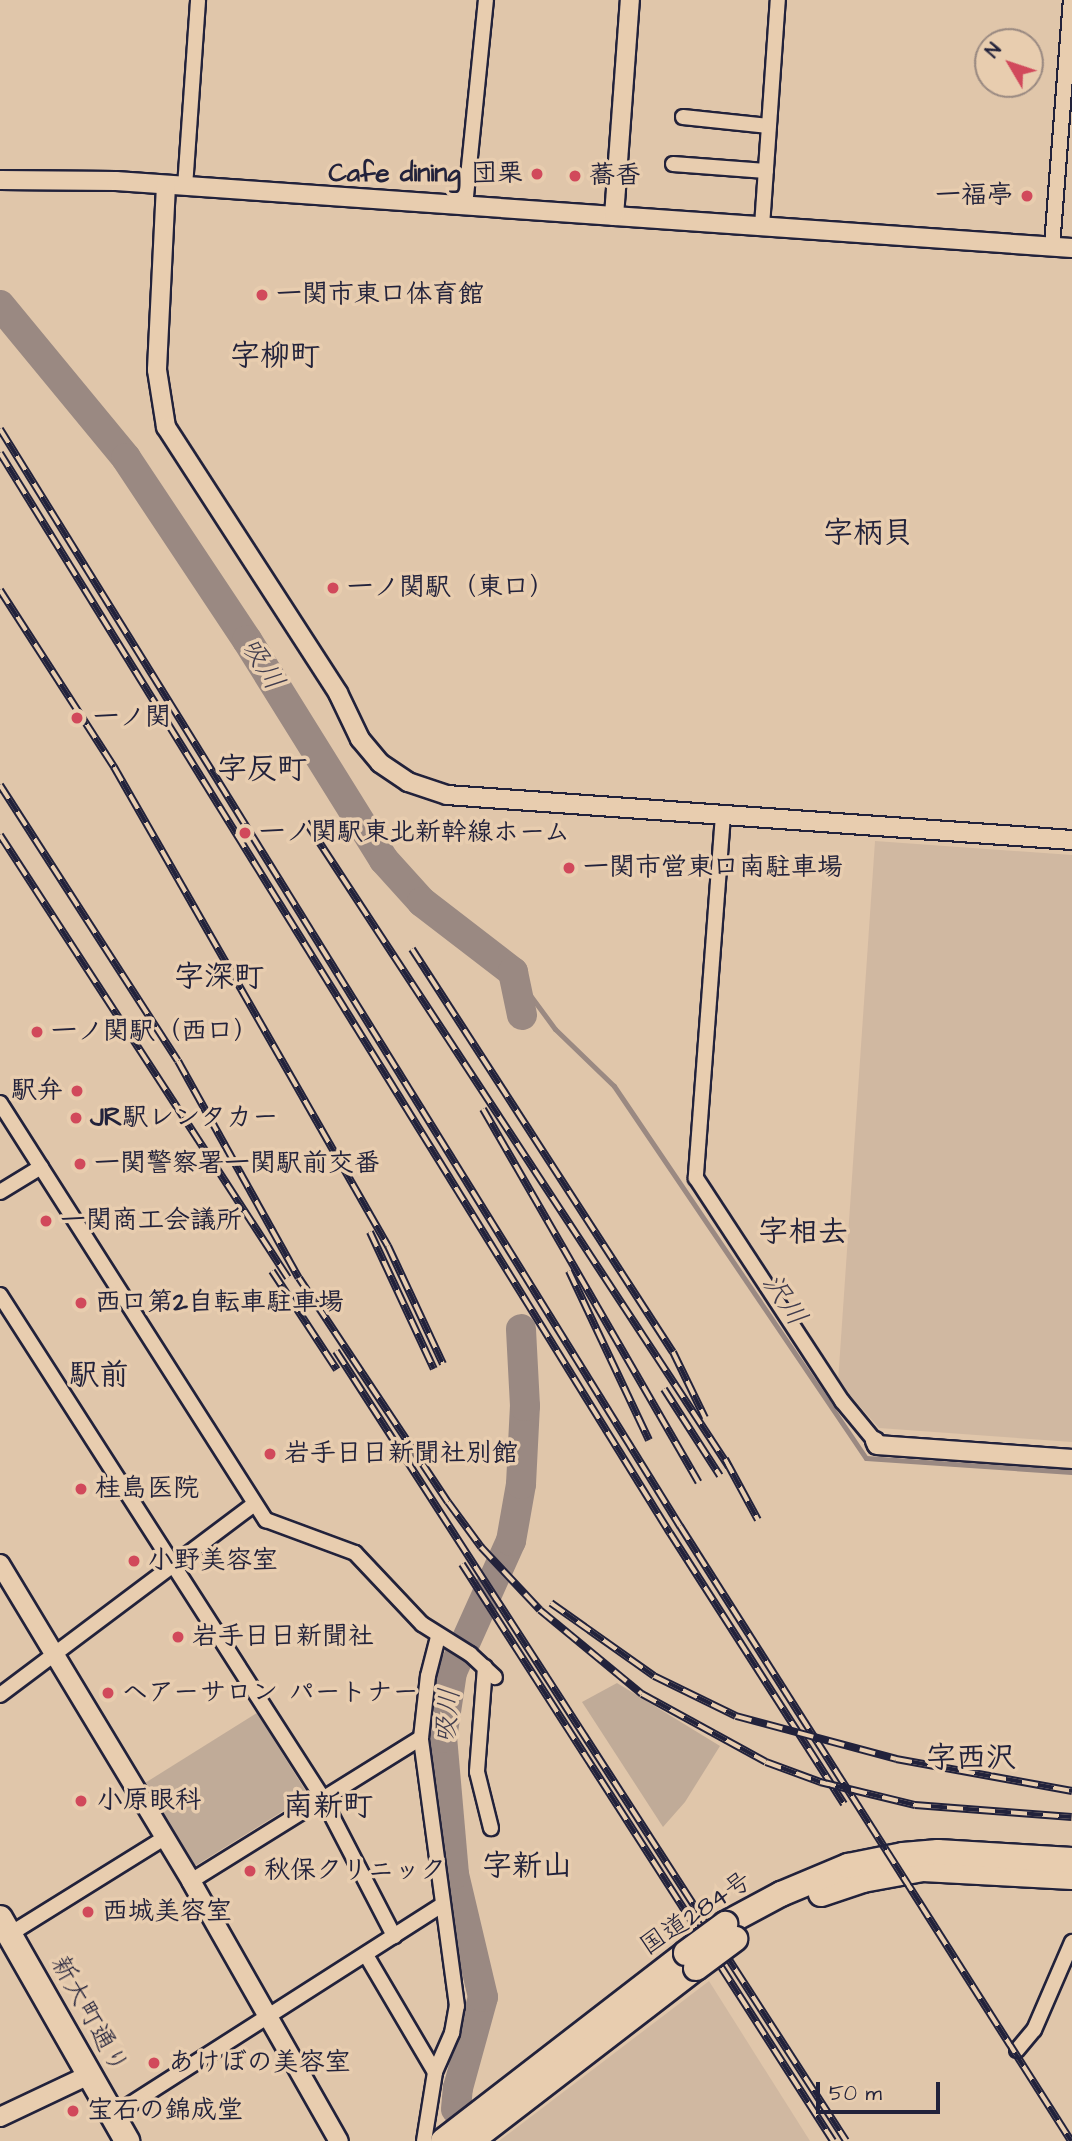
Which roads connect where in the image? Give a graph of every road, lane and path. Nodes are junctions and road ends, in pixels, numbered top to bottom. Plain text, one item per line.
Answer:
1 (198, 0) edge
2 (486, 0) edge
3 (630, 0) edge
4 (778, 0) edge
5 (1071, 0) edge
6 (683, 117) dead end
7 (769, 127) junction
8 (673, 163) dead end
9 (766, 171) junction
10 (0, 180) edge
11 (166, 185) junction
12 (185, 187) junction
13 (466, 206) junction
14 (614, 216) junction
15 (762, 226) junction
16 (1052, 246) junction
17 (1072, 248) edge
18 (723, 815) junction
19 (1072, 840) edge
20 (0, 1102) edge
21 (41, 1167) junction
22 (0, 1192) edge
23 (0, 1295) edge
24 (874, 1441) joint
25 (1072, 1459) edge
26 (254, 1504) junction
27 (171, 1563) junction
28 (0, 1564) edge
29 (442, 1639) junction
30 (56, 1657) junction
31 (0, 1695) edge
32 (421, 1738) junction
33 (322, 1797) junction
34 (491, 1828) dead end
35 (164, 1838) junction
36 (1072, 1860) edge
37 (1072, 1877) edge
38 (191, 1881) junction
39 (440, 1906) junction
40 (5, 1926) edge
41 (730, 1931) junction
42 (394, 1936) junction
43 (1072, 1942) edge
44 (366, 1955) junction
45 (691, 1961) junction
46 (268, 2016) junction
47 (1017, 2050) dead end
48 (435, 2072) junction
49 (89, 2075) junction
50 (113, 2116) junction
51 (0, 2117) edge
52 (127, 2141) edge
53 (339, 2141) edge
54 (425, 2141) edge
55 (443, 2141) edge
56 (471, 2141) edge

1 - 12 street
2 - 13 street
3 - 14 street
4 - 7 street
5 - 16 street
6 - 7 street
7 - 9 street
8 - 9 street
9 - 15 street
10 - 11 street
11 - 12 street
11 - 18 street
12 - 13 street
13 - 14 street
14 - 15 street
15 - 16 street
16 - 17 street
18 - 19 street
18 - 24 street
20 - 21 street
21 - 22 street
21 - 26 street
23 - 27 street
24 - 25 street
26 - 27 street
26 - 29 street
27 - 30 street
27 - 33 street
28 - 30 street
29 - 32 street
29 - 34 street
30 - 31 street
30 - 35 street
32 - 33 street
32 - 39 street
33 - 38 street
33 - 42 street
35 - 38 street
35 - 40 street
36 - 41 highway, 国道284号
37 - 41 highway, 国道284号
38 - 46 street
39 - 42 street
39 - 48 street
40 - 49 highway, 新大町通り
41 - 45 highway, 国道284号, bridge
42 - 44 street
43 - 47 street
44 - 46 street
44 - 48 street
45 - 55 highway, 国道284号
45 - 56 highway, 国道284号
46 - 50 street
46 - 53 street
48 - 54 street
49 - 50 highway, 新大町通り
49 - 51 street
50 - 52 highway, 新大町通り

